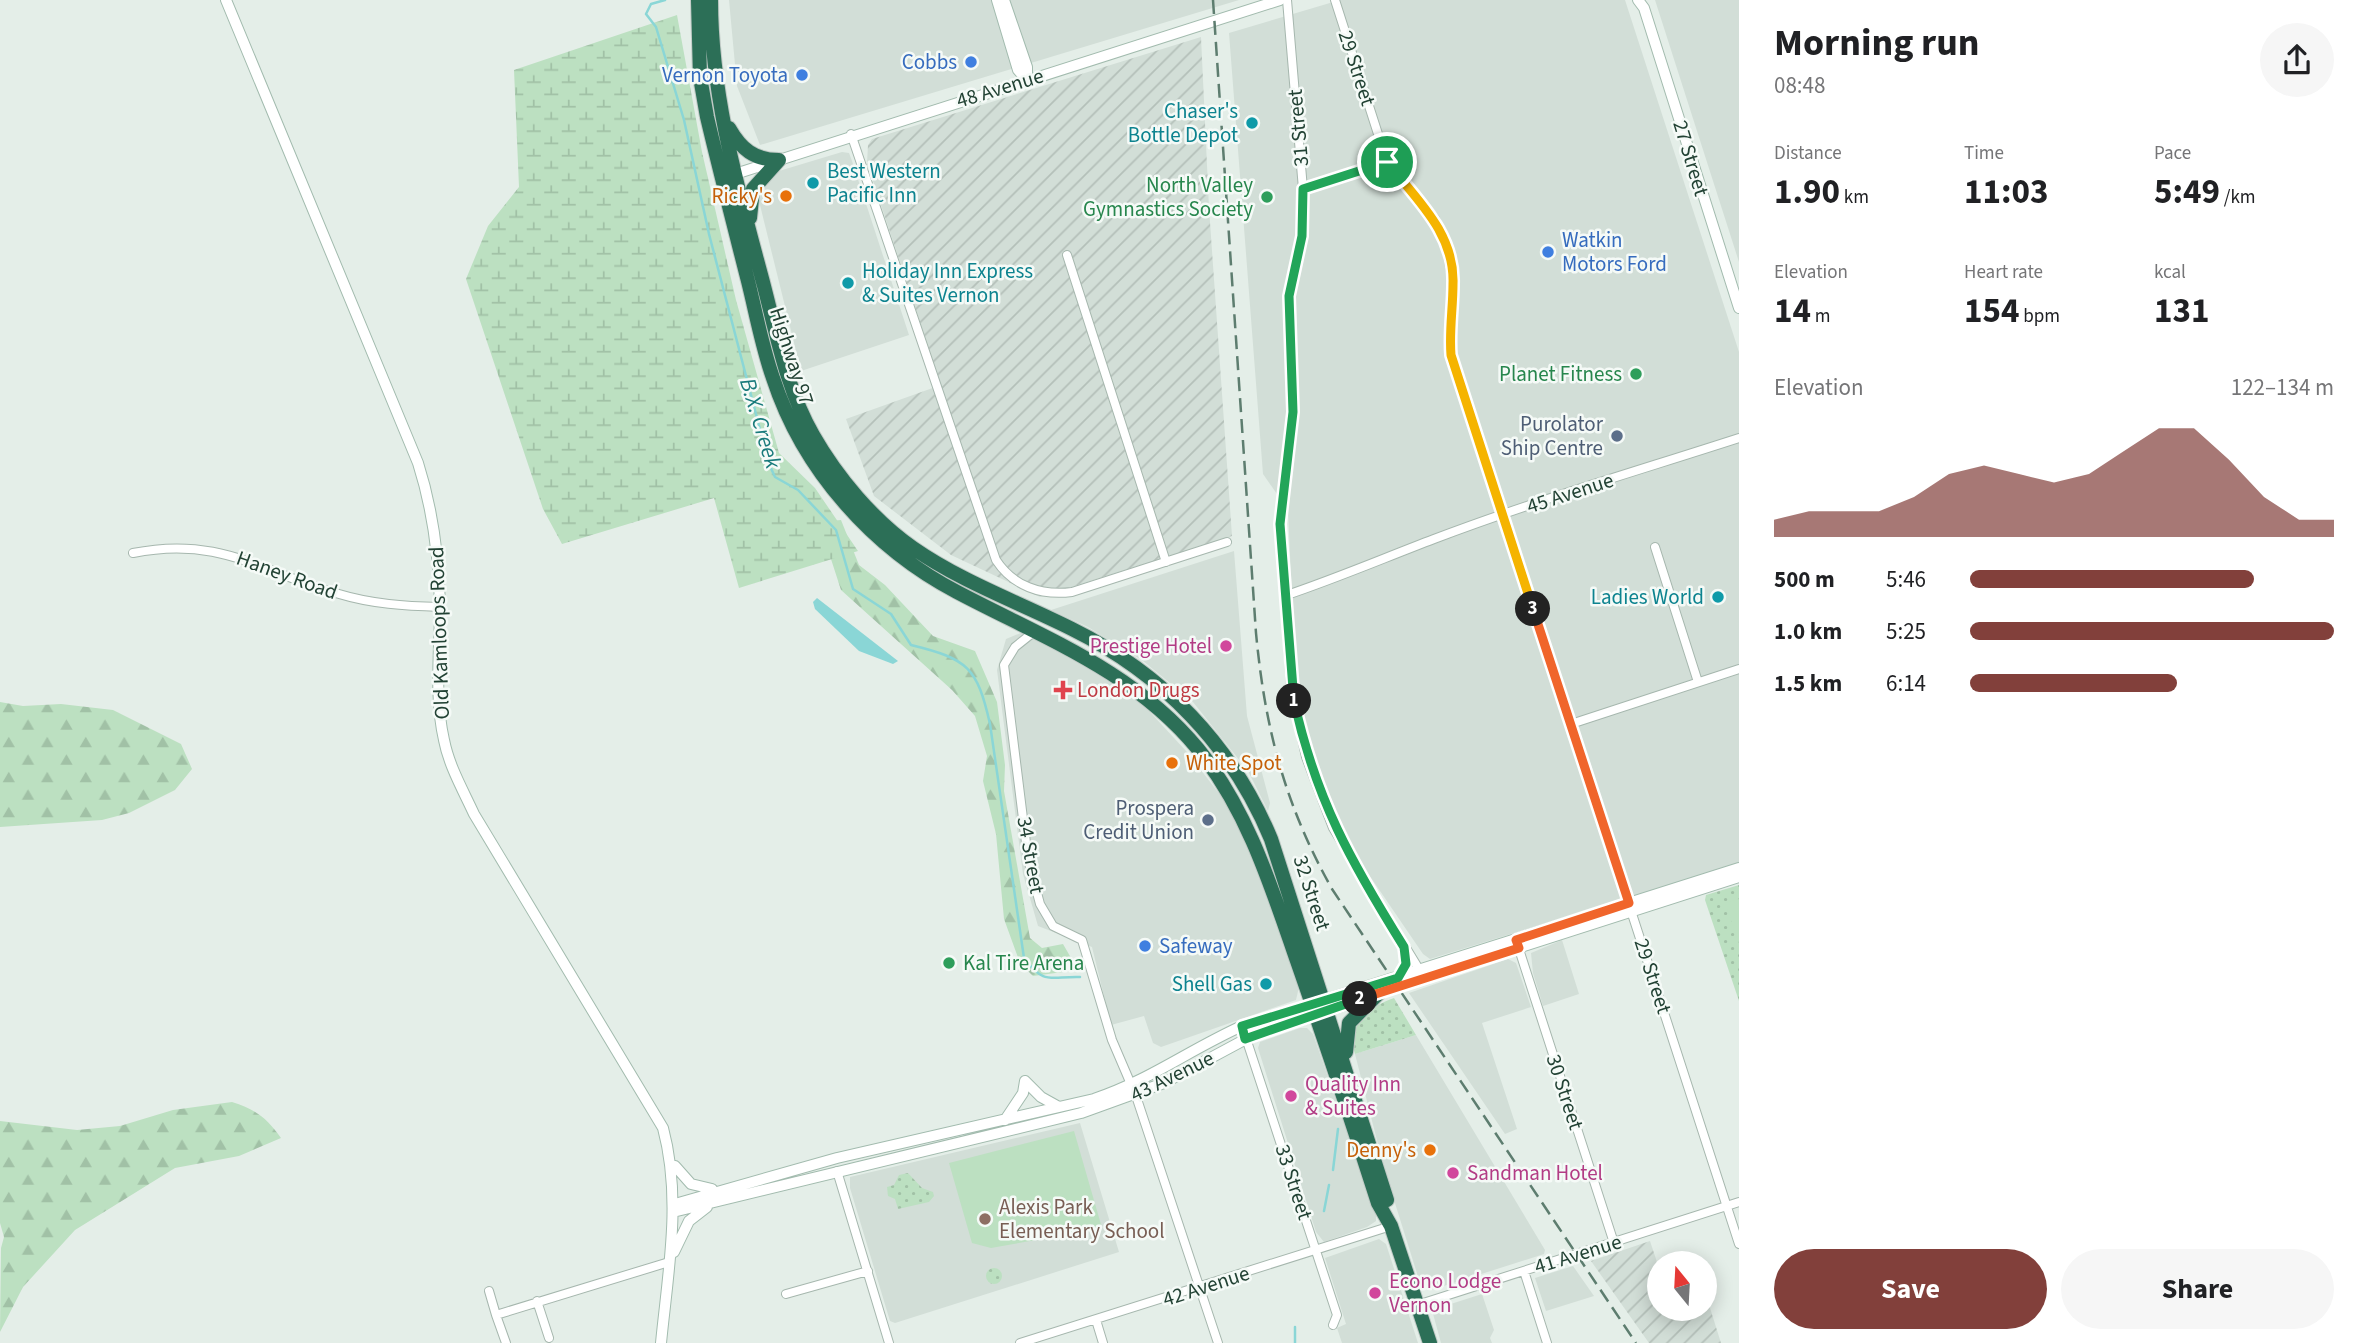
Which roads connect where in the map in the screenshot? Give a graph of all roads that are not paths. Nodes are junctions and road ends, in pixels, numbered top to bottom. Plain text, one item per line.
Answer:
1 (226, 0) edge
2 (698, 0) edge
3 (711, 0) edge
4 (997, 0) edge
5 (1004, 0) edge
6 (1280, 0) edge
7 (1287, 0) edge
8 (1335, 0) edge
9 (1642, 3) edge
10 (1027, 80) junction
11 (720, 110) junction
12 (851, 134) junction
13 (779, 160) junction
14 (1387, 162) junction
15 (728, 176) junction
16 (1303, 189) junction
17 (750, 231) junction
18 (1067, 255) dead end
19 (1739, 307) edge
20 (1739, 438) edge
21 (1502, 516) junction
22 (1227, 542) dead end
23 (1655, 547) dead end
24 (133, 554) dead end
25 (1166, 562) junction
26 (1284, 596) junction
27 (440, 607) junction
28 (1035, 631) junction
29 (1089, 638) joint
30 (1739, 669) edge
31 (1698, 682) junction
32 (1128, 683) joint
33 (1571, 723) junction
34 (1229, 760) junction
35 (1214, 770) junction
36 (1739, 868) edge
37 (1739, 877) edge
38 (1631, 907) junction
39 (1517, 944) junction
40 (1404, 947) junction
41 (1422, 974) junction
42 (1398, 978) junction
43 (1379, 993) junction
44 (1320, 1007) junction
45 (1242, 1026) junction
46 (1245, 1039) junction
47 (1348, 1075) junction
48 (1135, 1091) junction
49 (1059, 1107) junction
50 (1005, 1120) junction
51 (671, 1157) junction
52 (837, 1171) junction
53 (720, 1189) junction
54 (1739, 1202) edge
55 (713, 1204) junction
56 (1726, 1206) junction
57 (674, 1208) junction
58 (1391, 1226) junction
59 (1614, 1243) junction
60 (1739, 1244) edge
61 (1316, 1250) junction
62 (669, 1267) junction
63 (867, 1270) junction
64 (1524, 1271) junction
65 (1201, 1288) junction
66 (489, 1291) dead end
67 (786, 1294) dead end
68 (537, 1301) junction
69 (1417, 1305) junction
70 (496, 1315) junction
71 (1096, 1321) junction
72 (1333, 1325) dead end
73 (549, 1338) dead end
74 (506, 1343) edge
75 (661, 1343) edge
76 (889, 1343) edge
77 (1020, 1343) edge
78 (1103, 1343) edge
79 (1218, 1343) edge
80 (1430, 1343) edge
81 (1547, 1343) edge

1 - 27 street, Old Kamloops Road
2 - 15 highway, Highway 97
3 - 11 highway, Highway 97
4 - 10 street
5 - 10 street
6 - 10 street, 48 Avenue
7 - 16 street, 31 Street
8 - 14 street, 29 Street
9 - 19 street, 27 Street
10 - 12 street, 48 Avenue
11 - 13 highway
11 - 15 highway, Highway 97
12 - 13 street, 48 Avenue
12 - 25 street
13 - 15 street, 48 Avenue
13 - 17 highway
14 - 16 street
14 - 21 street, 29 Street
15 - 17 highway, Highway 97
15 - 28 highway, Highway 97
16 - 26 street, 31 Street
17 - 29 highway, Highway 97
18 - 25 street
20 - 21 street, 45 Avenue
21 - 26 street, 45 Avenue
21 - 33 street, 29 Street
22 - 25 street
23 - 31 street
24 - 27 street, Haney Road
26 - 40 street, 31 Street
27 - 51 street, Old Kamloops Road
28 - 32 highway, Highway 97
28 - 48 street, 34 Street
29 - 34 highway, 32 Street
30 - 31 street
31 - 33 street
32 - 35 highway, 32 Street
33 - 38 street, 29 Street
34 - 35 street
34 - 44 highway, 32 Street
35 - 44 highway, 32 Street
36 - 38 street, 43 Avenue
37 - 38 street, 43 Avenue
38 - 39 street, 43 Avenue
38 - 56 street, 29 Street
39 - 41 street, 43 Avenue
39 - 59 street, 30 Street
40 - 41 street, 31 Street
40 - 42 street
41 - 42 street, 43 Avenue
41 - 43 street, 43 Avenue
42 - 44 street, 43 Avenue
43 - 44 street, 43 Avenue
43 - 47 highway
44 - 45 street, 43 Avenue
44 - 46 street, 43 Avenue
44 - 47 highway, 32 Street
44 - 58 highway, 32 Street
45 - 46 street, 33 Street
45 - 48 street, 43 Avenue
46 - 48 street, 43 Avenue
46 - 61 street, 33 Street
47 - 58 highway, 32 Street
48 - 49 street, 43 Avenue
48 - 52 street, 43 Avenue
48 - 65 street, 34 Street
49 - 50 street, 43 Avenue
49 - 50 street
50 - 53 street, 43 Avenue
51 - 53 street
51 - 57 street, Old Kamloops Road
52 - 55 street, 43 Avenue
52 - 63 street
53 - 57 street, 43 Avenue
54 - 56 street, 41 Avenue
55 - 57 street, 43 Avenue
55 - 62 street
56 - 59 street, 41 Avenue
56 - 60 street, 29 Street
57 - 62 street, Old Kamloops Road
58 - 61 street, 42 Avenue
58 - 69 highway, 32 Street
59 - 64 street, 41 Avenue
61 - 65 street, 42 Avenue
61 - 72 street, 33 Street
62 - 68 street
62 - 75 street
63 - 67 street
63 - 76 street
64 - 69 street, 41 Avenue
64 - 81 street
65 - 71 street, 42 Avenue
65 - 79 street, 34 Street
66 - 70 street
68 - 70 street
68 - 73 street
69 - 80 highway, 32 Street
70 - 74 street
71 - 77 street, 42 Avenue
71 - 78 street

